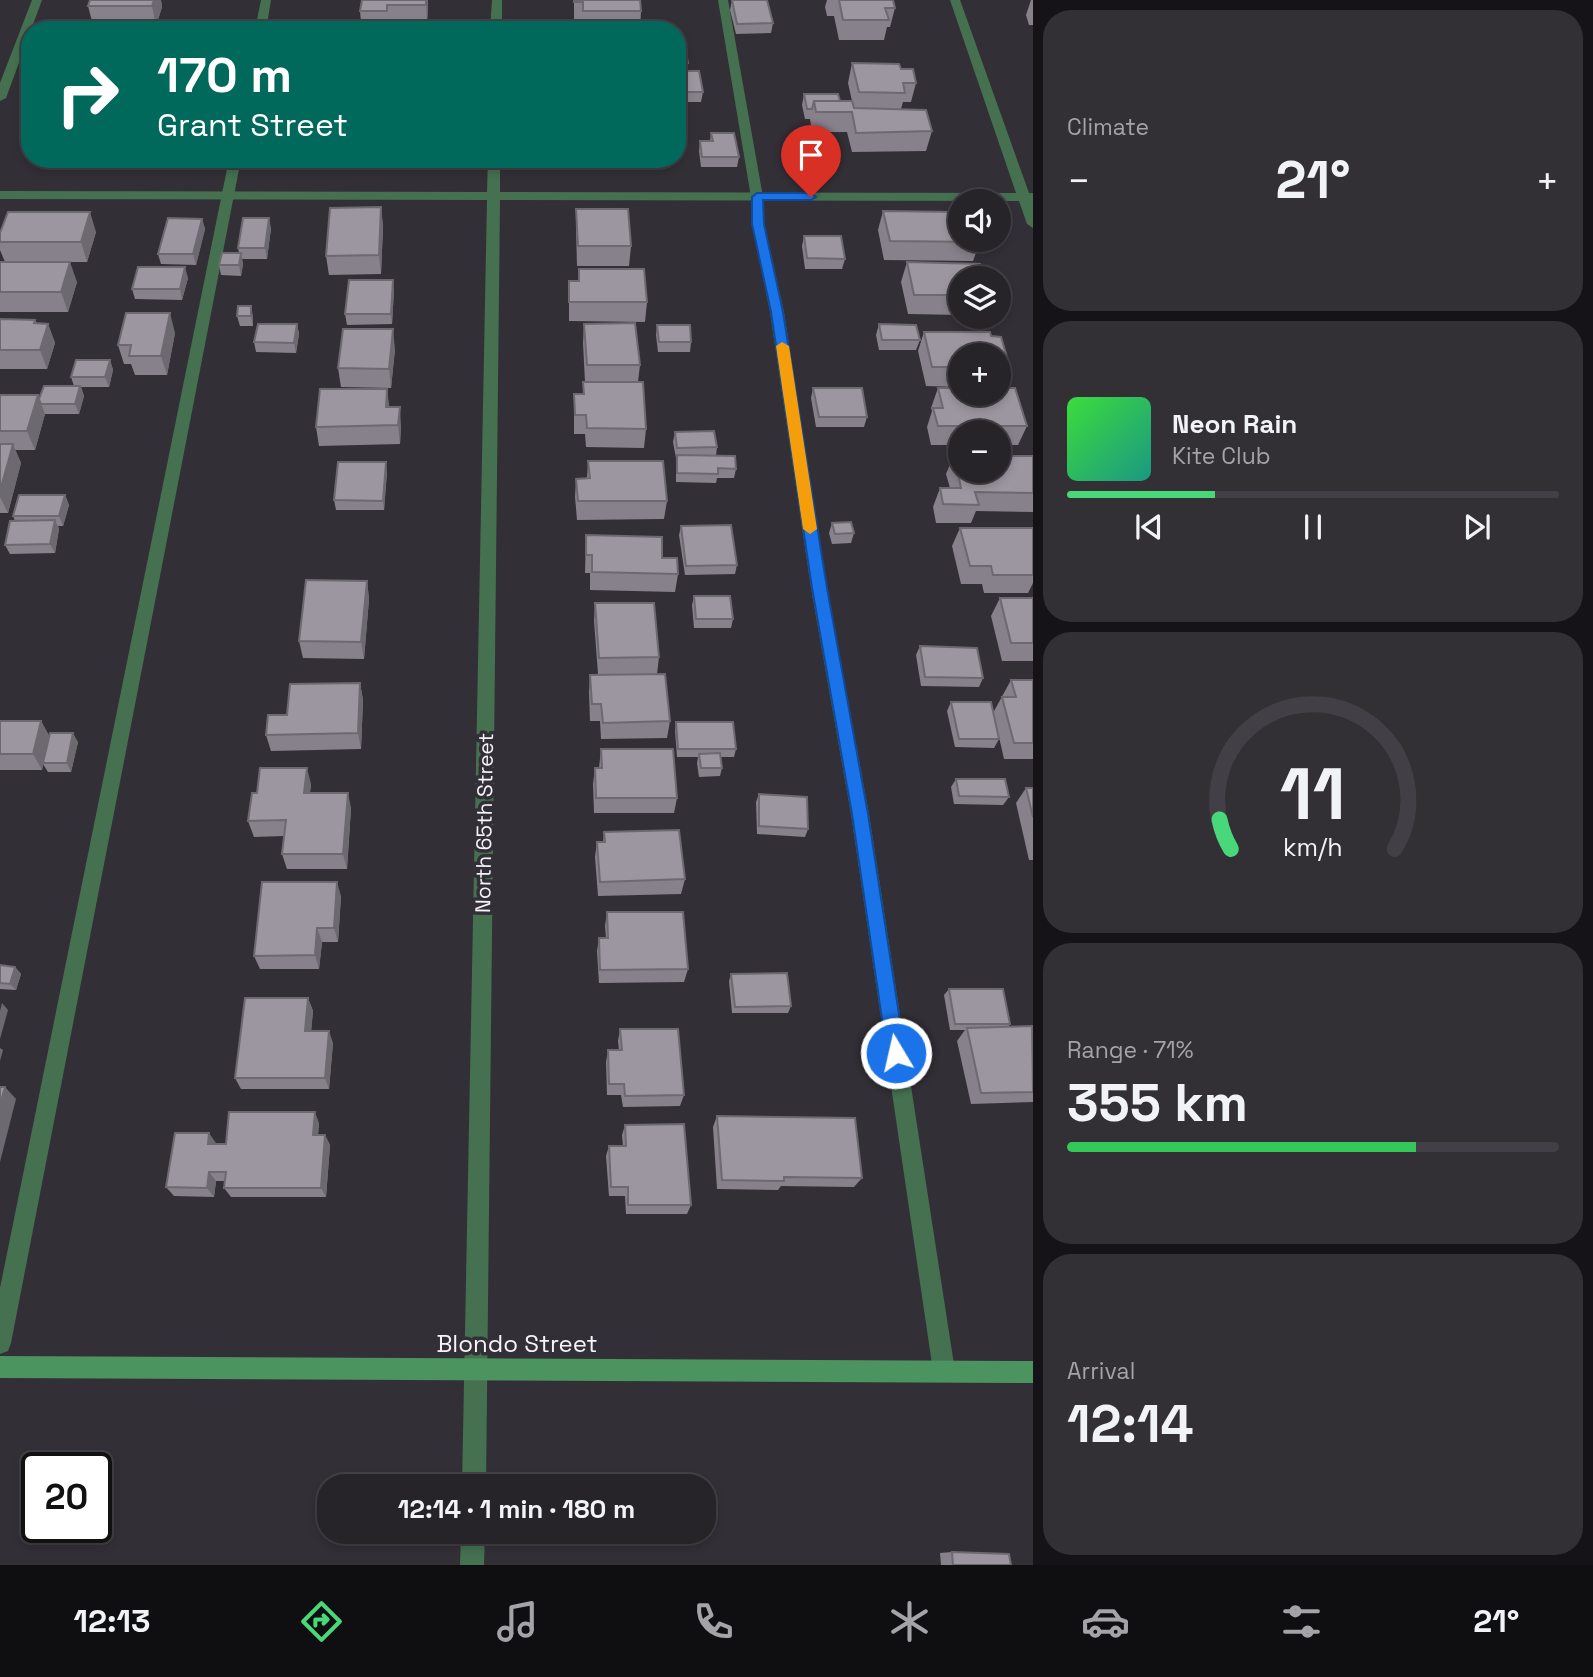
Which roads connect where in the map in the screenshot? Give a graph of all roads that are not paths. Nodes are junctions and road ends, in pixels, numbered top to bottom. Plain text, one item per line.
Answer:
1 (37, 0) edge
2 (266, 0) edge
3 (497, 0) edge
4 (723, 0) edge
5 (955, 0) edge
6 (29, 21) edge
7 (262, 21) edge
8 (496, 21) edge
9 (21, 42) edge
10 (0, 98) edge
11 (233, 168) edge
12 (494, 168) edge
13 (0, 195) edge
14 (228, 196) junction
15 (494, 196) junction
16 (757, 197) junction
17 (1028, 197) edge
18 (1033, 224) edge
19 (0, 1343) edge
20 (0, 1367) edge
21 (476, 1369) junction
22 (944, 1371) junction
23 (1033, 1372) edge
24 (474, 1474) edge
25 (473, 1544) edge
26 (472, 1565) edge

1 - 6 street
2 - 7 street
3 - 8 street
4 - 16 street
5 - 17 street
9 - 10 street
11 - 14 street
12 - 15 street, North 65th Street
13 - 14 street
14 - 15 street
14 - 19 street
15 - 16 street
15 - 21 street, North 65th Street
16 - 17 street
16 - 22 street
17 - 18 street
20 - 21 main road, Blondo Street
21 - 22 main road, Blondo Street
21 - 24 street, North 65th Street
22 - 23 main road, Blondo Street
25 - 26 street

